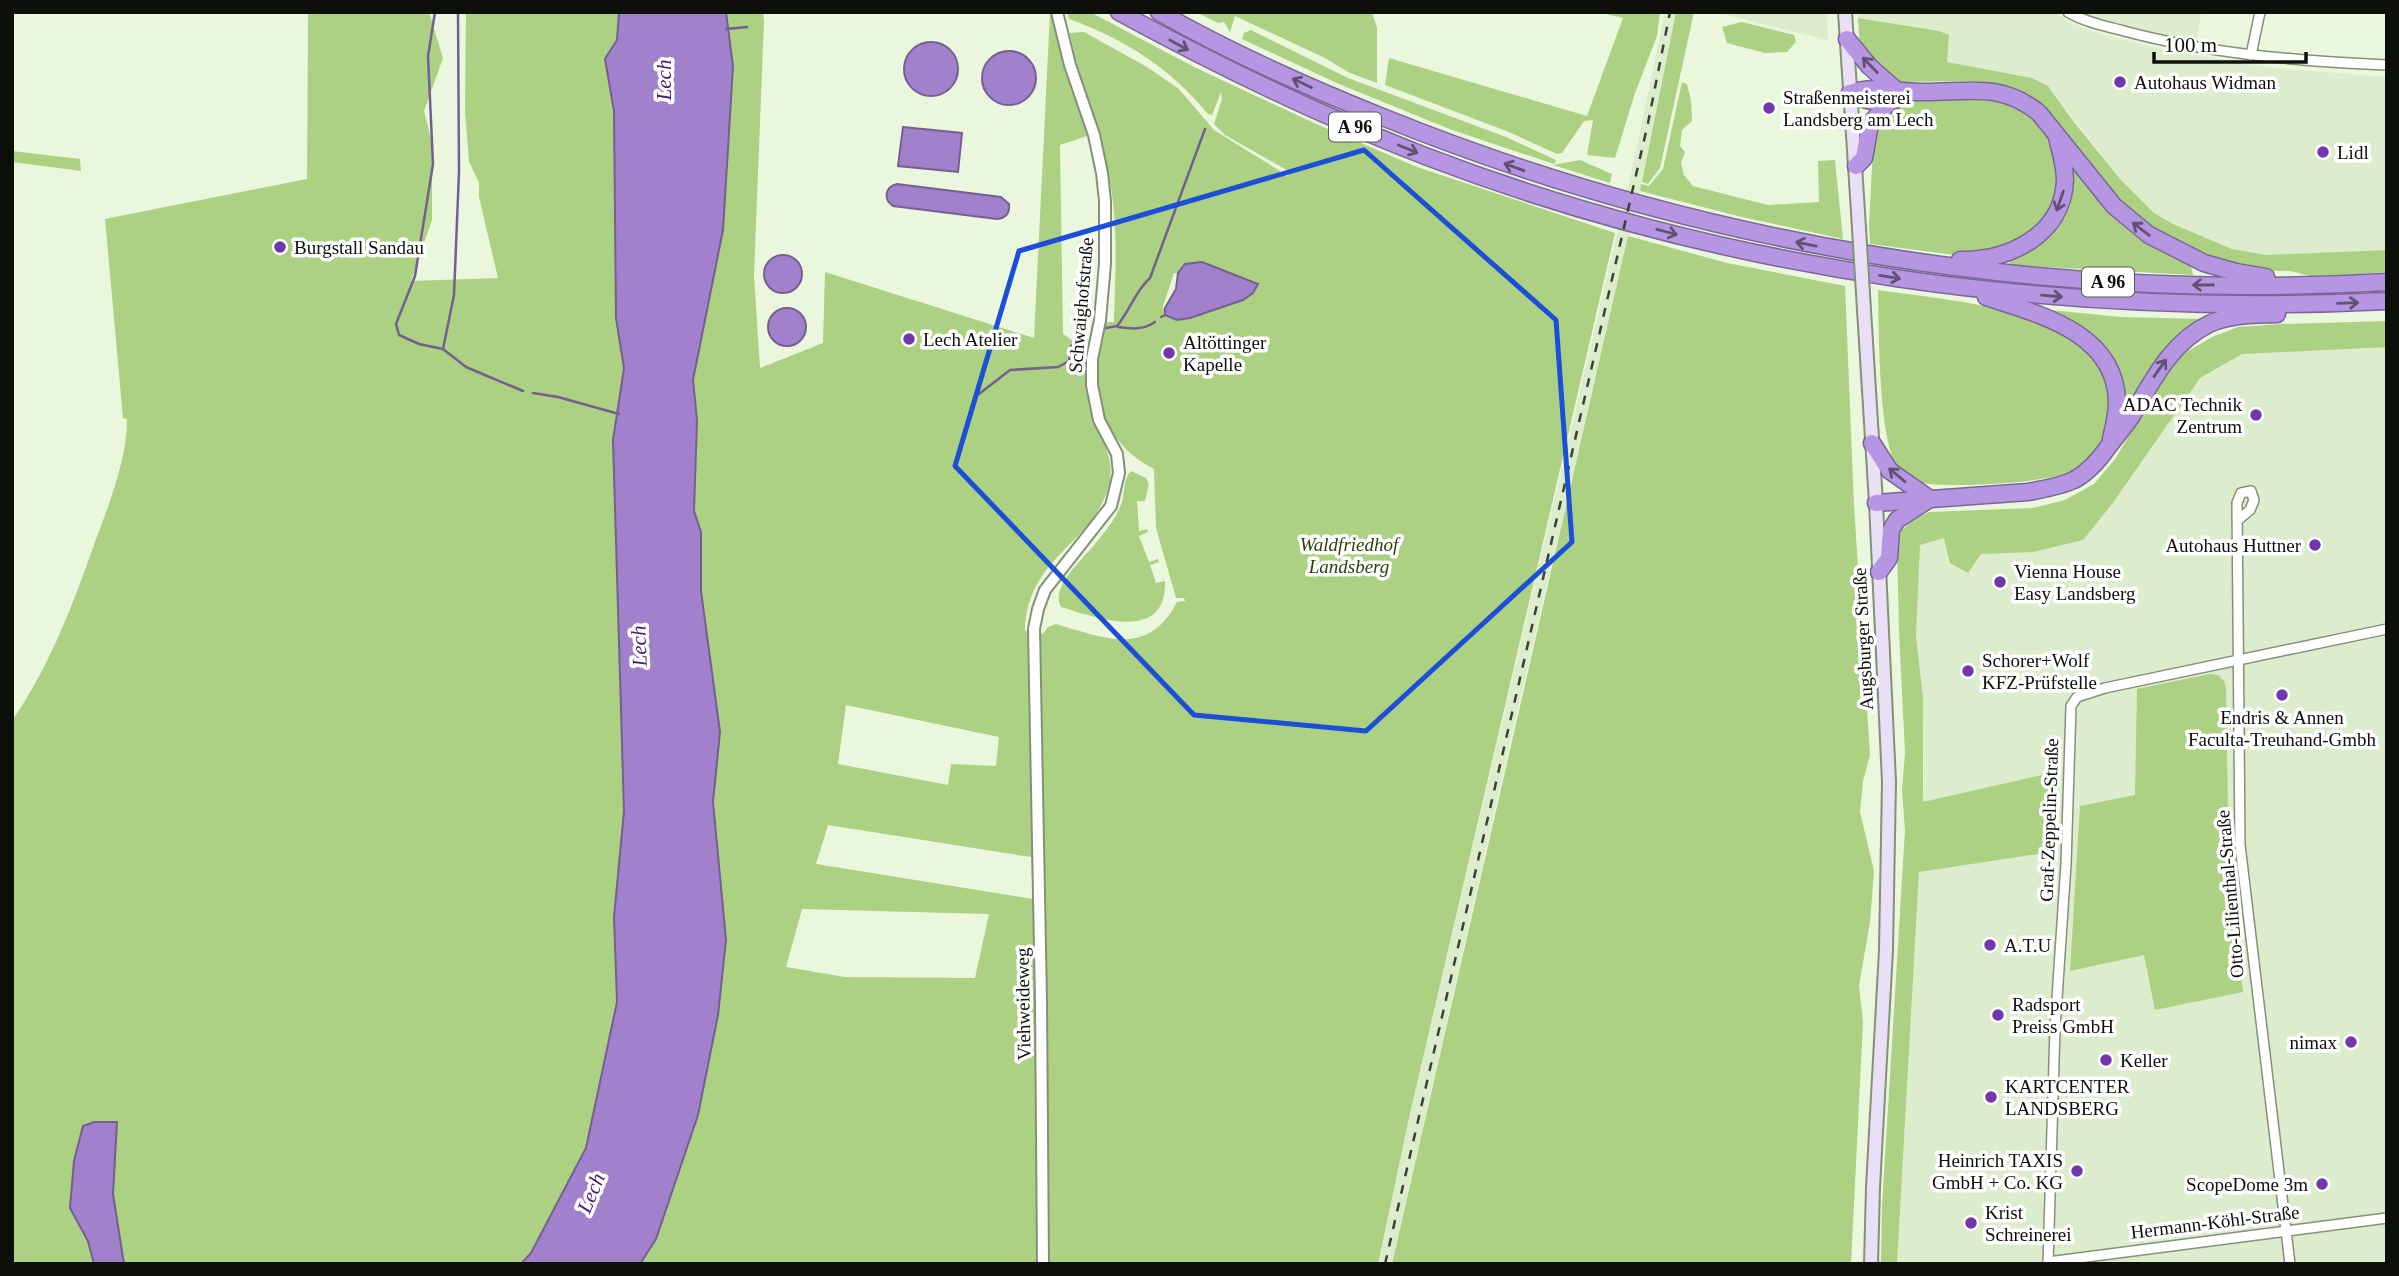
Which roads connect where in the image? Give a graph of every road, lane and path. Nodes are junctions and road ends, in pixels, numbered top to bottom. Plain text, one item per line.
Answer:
1 (1057, 12) edge
2 (1119, 12) edge
3 (1159, 12) edge
4 (1845, 12) edge
5 (2068, 12) edge
6 (2260, 12) edge
7 (1847, 39) junction
8 (2251, 55) junction
9 (2387, 65) edge
10 (1850, 93) junction
11 (1892, 95) junction
12 (2057, 135) junction
13 (1856, 166) junction
14 (1898, 259) junction
15 (2387, 282) edge
16 (2320, 285) junction
17 (1960, 288) junction
18 (2387, 301) edge
19 (2309, 304) junction
20 (1872, 443) junction
21 (2110, 445) junction
22 (1930, 499) junction
23 (1876, 503) junction
24 (2238, 520) dead end
25 (1879, 572) junction
26 (2387, 629) edge
27 (2238, 662) junction
28 (1035, 744) joint
29 (2387, 1218) edge
30 (2285, 1230) junction
31 (2048, 1263) edge
32 (1044, 1264) edge
33 (1871, 1264) edge
34 (2290, 1264) edge

1 - 28 street, Schwaighofstraße
2 -> 17 highway, A 96
14 -> 3 highway, A 96
4 - 7 main road, Augsburger Straße
5 - 8 street
6 - 8 street
7 - 10 main road, Augsburger Straße
11 -> 7 highway
8 - 9 street
10 - 11 highway
10 - 13 main road, Augsburger Straße
11 - 12 highway
11 - 13 highway
12 -> 14 highway
16 -> 12 highway
13 - 20 main road, Augsburger Straße, bridge
16 -> 14 highway, A 96
15 - 16 highway, A 96
17 -> 19 highway, A 96
17 - 21 highway
19 -> 18 highway, A 96
21 -> 19 highway
22 -> 20 highway
20 - 23 main road, Augsburger Straße
21 - 22 highway
22 - 23 highway
22 - 25 highway
23 - 25 main road, Augsburger Straße
24 - 27 street, Otto-Lilienthal-Straße
25 - 33 main road, Augsburger Straße
26 - 27 street, Graf-Zeppelin-Straße
27 - 30 street, Otto-Lilienthal-Straße
27 - 31 street, Graf-Zeppelin-Straße
28 - 32 street, Viehweideweg
29 - 30 street, Hermann-Köhl-Straße
30 - 31 street, Hermann-Köhl-Straße
30 - 34 street, Otto-Lilienthal-Straße

